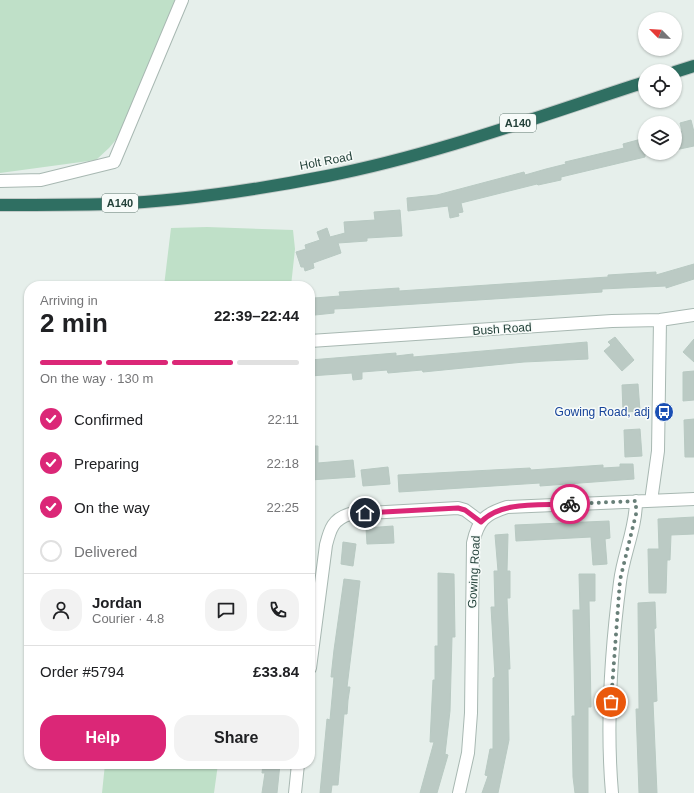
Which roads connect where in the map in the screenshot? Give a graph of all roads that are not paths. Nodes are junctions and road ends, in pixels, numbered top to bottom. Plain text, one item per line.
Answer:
1 (182, 0) edge
2 (694, 66) edge
3 (682, 70) edge
4 (638, 84) edge
5 (0, 181) edge
6 (0, 205) edge
7 (694, 315) edge
8 (660, 320) junction
9 (315, 341) edge
10 (694, 499) edge
11 (636, 501) junction
12 (652, 501) junction
13 (481, 522) junction
14 (315, 630) edge
15 (297, 769) edge
16 (295, 793) edge
17 (460, 793) edge
18 (612, 793) edge

1 - 5 street
2 - 3 highway
4 - 6 highway, Holt Road / A140
7 - 8 street, Bush Road
8 - 9 street, Bush Road
8 - 12 street
10 - 12 street, Gowing Road
11 - 12 street, Gowing Road
11 - 13 street, Gowing Road
11 - 18 street
13 - 14 street
13 - 17 street, Gowing Road
15 - 16 street

